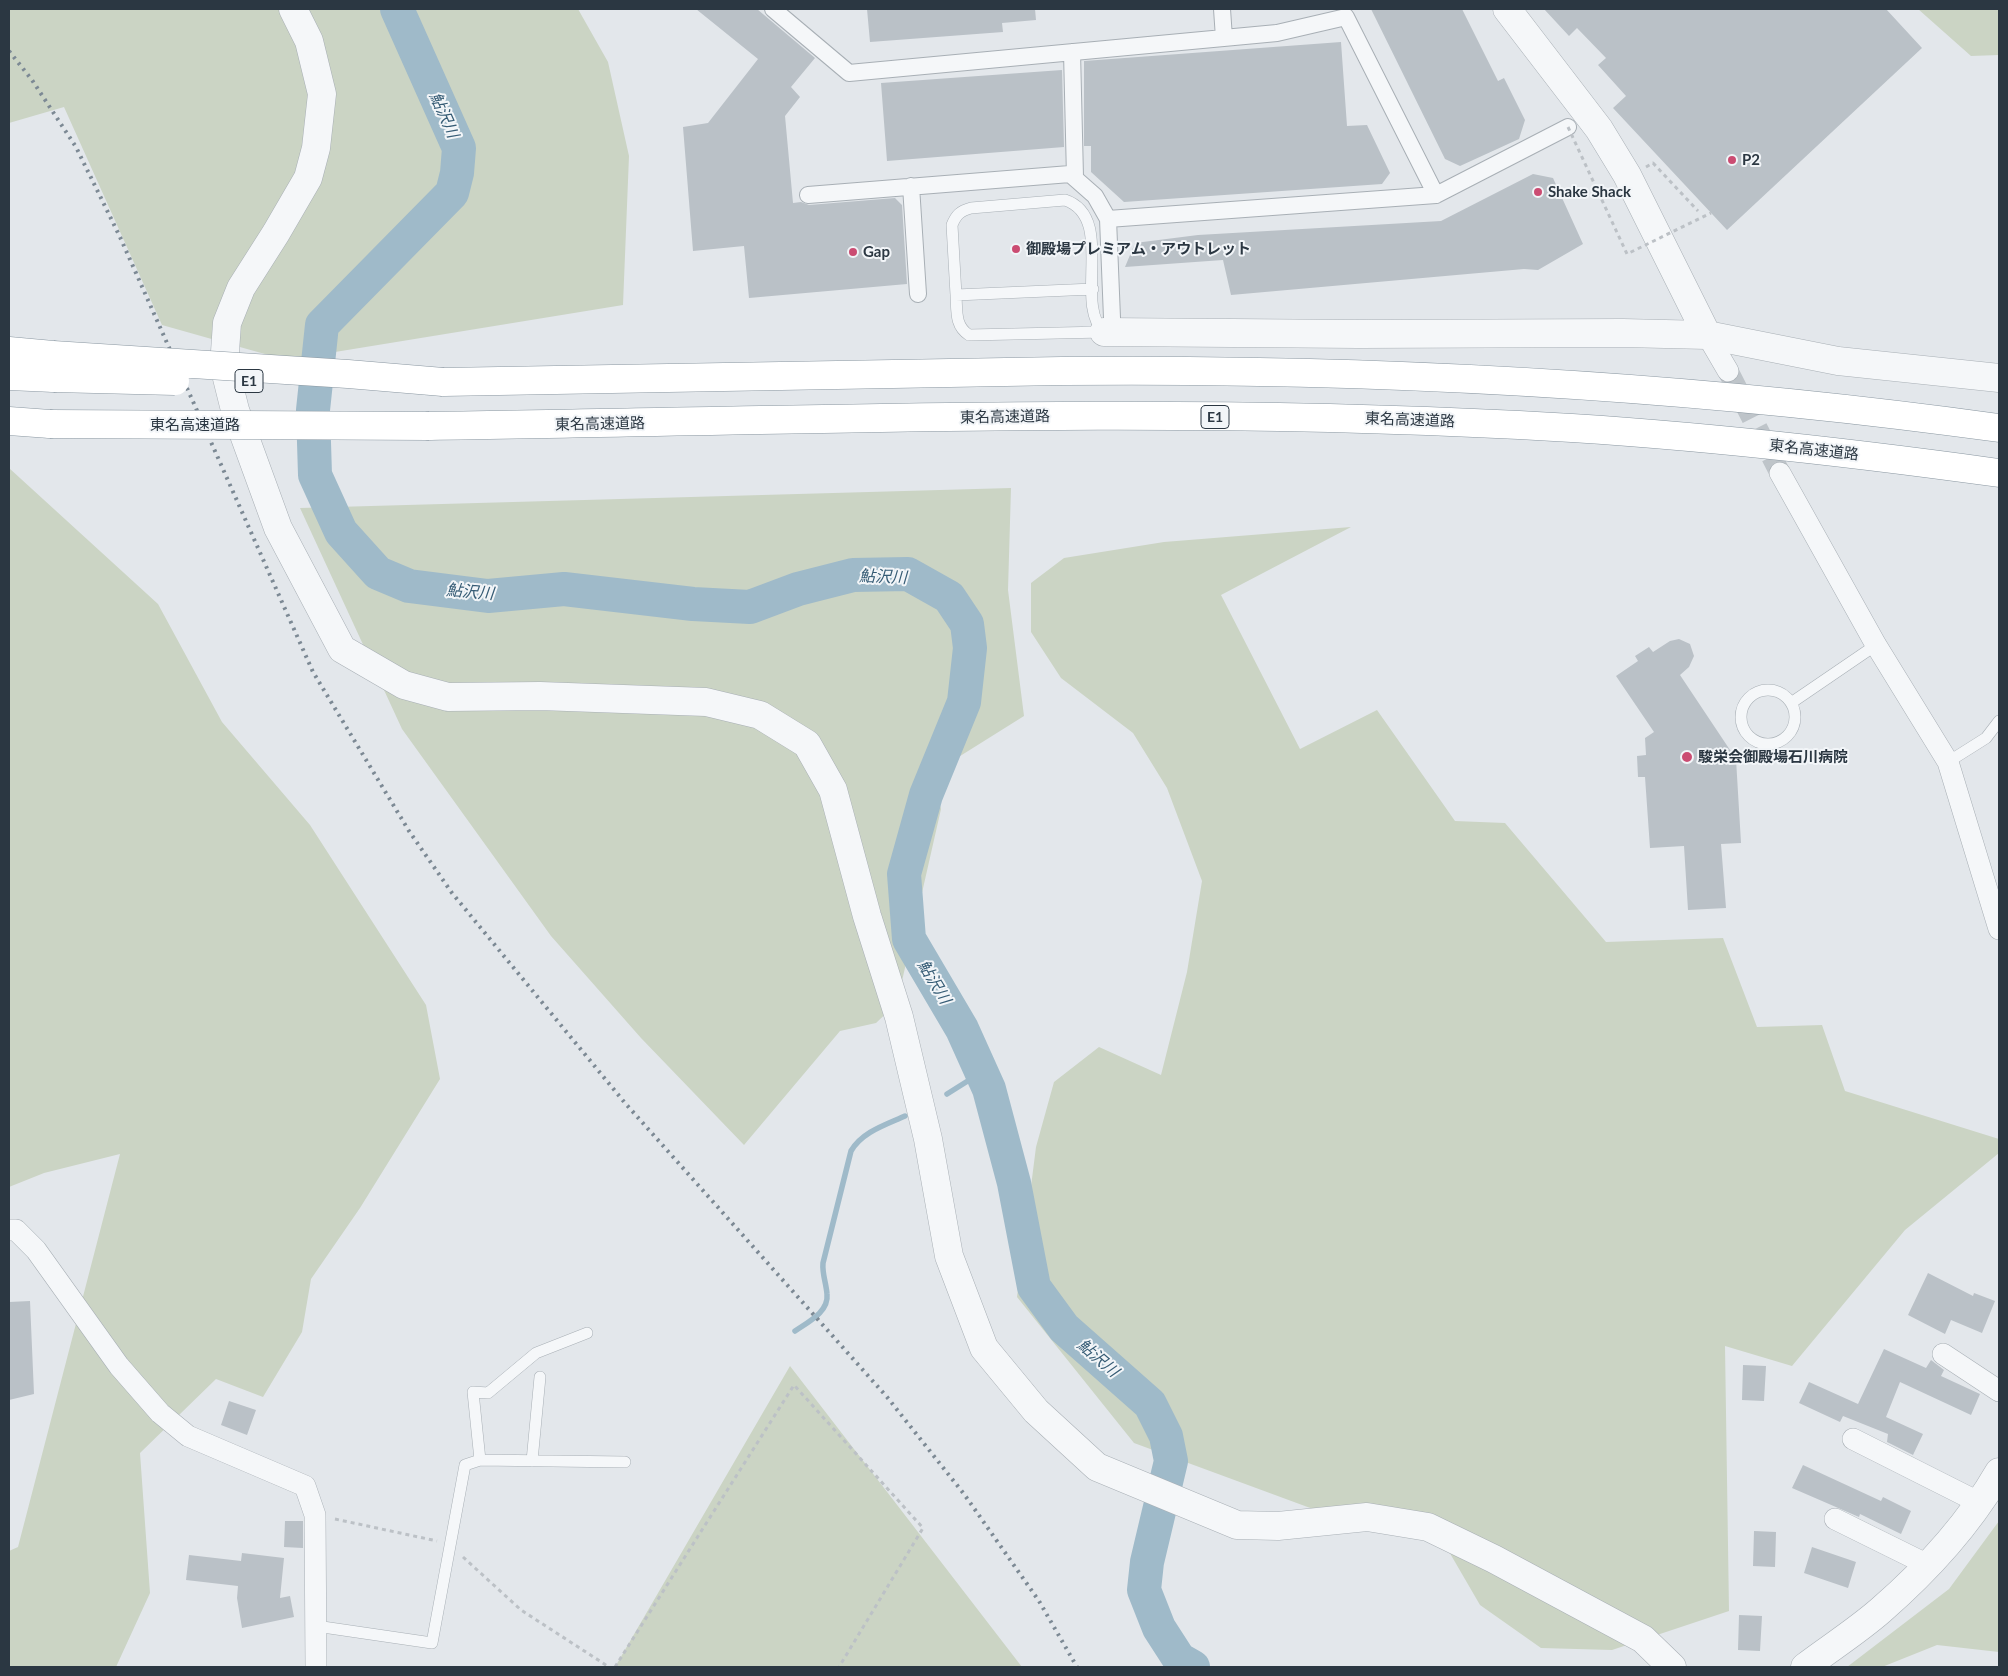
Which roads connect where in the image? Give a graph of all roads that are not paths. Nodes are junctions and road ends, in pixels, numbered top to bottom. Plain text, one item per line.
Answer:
1 (293, 9) edge
2 (773, 9) edge
3 (1222, 9) edge
4 (1508, 9) edge
5 (1224, 38) junction
6 (1072, 52) junction
7 (1568, 127) road end
8 (1075, 177) junction
9 (911, 186) junction
10 (808, 195) dead end
11 (1436, 195) junction
12 (1108, 219) junction
13 (1093, 289) junction
14 (918, 294) dead end
15 (956, 295) junction
16 (1108, 325) junction
17 (1707, 335) junction
18 (9, 351) edge
19 (54, 367) junction
20 (1728, 371) tunnel mouth
21 (9, 376) edge
22 (1999, 378) edge
23 (9, 421) edge
24 (1999, 428) edge
25 (1999, 472) edge
26 (1780, 473) tunnel mouth
27 (1876, 645) junction
28 (1791, 703) junction
29 (1999, 721) edge
30 (1948, 762) junction
31 (1999, 929) edge
32 (9, 1230) edge
33 (587, 1333) dead end
34 (1943, 1354) dead end
35 (540, 1377) dead end
36 (1999, 1391) edge
37 (1853, 1439) dead end
38 (480, 1460) junction
39 (532, 1461) junction
40 (625, 1462) dead end
41 (1999, 1472) edge
42 (1980, 1503) junction
43 (1835, 1519) dead end
44 (1928, 1565) junction
45 (316, 1626) junction
46 (316, 1667) edge
47 (1672, 1667) edge
48 (1805, 1667) edge

1 - 47 street
2 - 6 street
3 - 5 street
4 - 17 street
5 - 6 street
5 - 11 street
6 - 8 street
7 - 11 street
8 - 9 street
8 - 12 street
9 - 10 street
9 - 14 street
11 - 12 street
12 - 16 street
13 - 15 lane
13 - 15 lane
13 - 16 lane
15 - 16 lane
16 - 17 street
17 - 20 street
17 - 22 street
18 - 19 highway
19 - 21 highway, E1
19 - 24 highway, E1, bridge
23 - 25 highway, 東名高速道路 / E1, bridge
26 - 27 street
27 - 28 lane
27 - 30 street
28 - 28 lane
29 - 30 lane
30 - 31 street
32 - 45 street
33 - 38 lane
34 - 36 street
35 - 39 lane
37 - 42 street
38 - 39 lane
38 - 45 lane
39 - 40 lane
41 - 42 street
42 - 44 street
43 - 44 street
44 - 48 street
45 - 46 street

